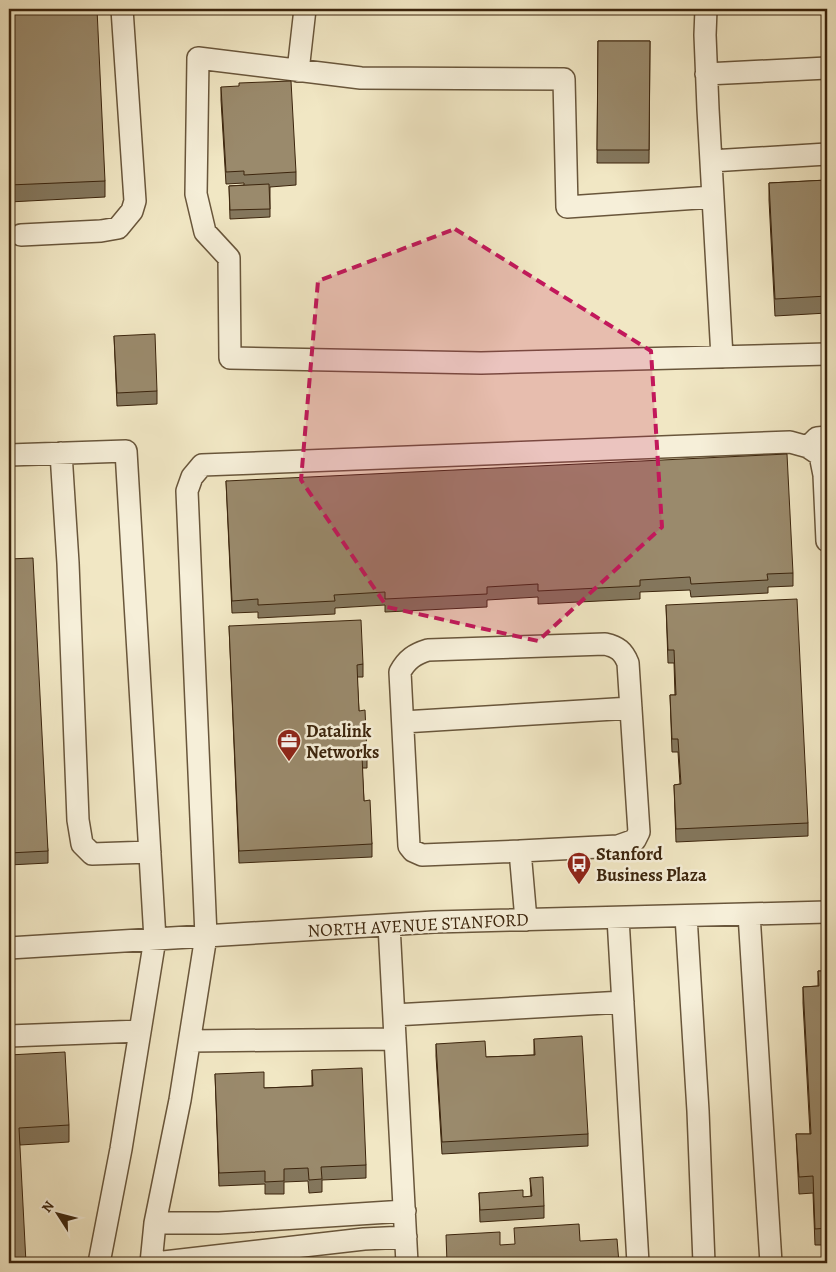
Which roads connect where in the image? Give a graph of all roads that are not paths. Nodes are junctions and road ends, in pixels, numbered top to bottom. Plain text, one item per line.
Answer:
1 (122, 9) edge
2 (305, 9) edge
3 (706, 9) edge
4 (827, 68) edge
5 (298, 71) junction
6 (706, 74) junction
7 (827, 154) edge
8 (711, 161) junction
9 (713, 197) junction
10 (21, 235) dead end
11 (827, 354) edge
12 (722, 357) junction
13 (827, 437) edge
14 (808, 447) junction
15 (60, 453) junction
16 (9, 455) edge
17 (827, 541) edge
18 (631, 708) junction
19 (403, 722) junction
20 (520, 851) junction
21 (150, 852) junction
22 (827, 912) edge
23 (749, 914) junction
24 (686, 916) junction
25 (618, 918) junction
26 (526, 920) junction
27 (389, 925) junction
28 (206, 936) junction
29 (155, 939) junction
30 (9, 948) edge
31 (622, 1002) junction
32 (394, 1015) junction
33 (140, 1031) junction
34 (9, 1036) edge
35 (395, 1038) junction
36 (190, 1041) junction
37 (405, 1211) junction
38 (155, 1223) junction
39 (406, 1236) junction
40 (99, 1263) edge
41 (151, 1263) edge
42 (155, 1263) edge
43 (407, 1263) edge
44 (638, 1263) edge
45 (704, 1263) edge
46 (771, 1263) edge

1 - 10 street
2 - 5 street
3 - 6 street
4 - 6 street
5 - 9 street
5 - 12 street
6 - 8 street
7 - 8 street
8 - 9 street
9 - 12 street
11 - 12 street
13 - 14 street
14 - 17 street
14 - 28 street
15 - 16 street
15 - 21 street
15 - 21 street
18 - 19 street
18 - 19 street
18 - 20 street
19 - 20 street
20 - 26 street
21 - 29 street
22 - 23 street, NORTH AVENUE STANFORD
23 - 24 street, NORTH AVENUE STANFORD
23 - 46 street
24 - 25 street, NORTH AVENUE STANFORD
24 - 45 street
25 - 26 street, NORTH AVENUE STANFORD
25 - 31 street
26 - 27 street, NORTH AVENUE STANFORD
27 - 28 street, NORTH AVENUE STANFORD
27 - 32 street
28 - 29 street, NORTH AVENUE STANFORD
28 - 36 street
29 - 30 street, NORTH AVENUE STANFORD
29 - 33 street
31 - 32 street
31 - 44 street
32 - 35 street
33 - 34 street
33 - 40 street
35 - 36 street
35 - 37 street
36 - 38 street
37 - 38 street
37 - 39 street
38 - 41 street
39 - 42 street
39 - 43 street

